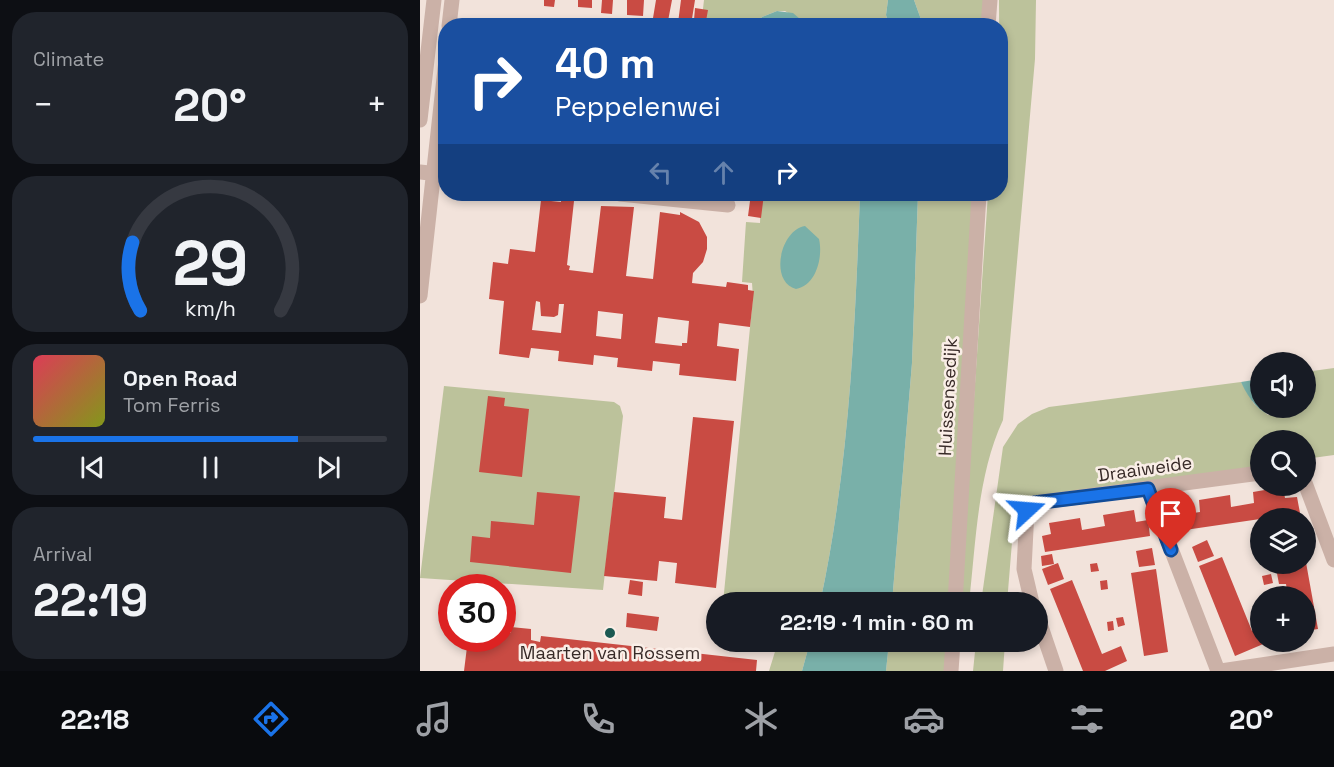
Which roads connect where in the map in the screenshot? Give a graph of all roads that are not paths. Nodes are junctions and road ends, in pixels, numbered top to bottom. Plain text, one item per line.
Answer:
1 (434, 0) edge
2 (452, 0) edge
3 (990, 0) edge
4 (450, 18) edge
5 (989, 18) edge
6 (420, 120) edge
7 (438, 130) edge
8 (433, 173) edge
9 (689, 201) edge
10 (979, 201) edge
11 (728, 205) dead end
12 (420, 296) edge
13 (1250, 474) edge
14 (1148, 489) junction
15 (1310, 496) edge
16 (1334, 560) edge
17 (956, 592) edge
18 (1029, 592) edge
19 (1048, 647) edge
20 (952, 652) edge
21 (1334, 654) edge
22 (951, 671) edge
23 (1056, 671) edge
24 (1219, 671) edge

1 - 6 street
2 - 4 street
3 - 5 street
7 - 8 street
8 - 12 street
9 - 11 street
10 - 17 street, Huissensedijk
13 - 14 street, Draaiweide
14 - 18 street, Draaiweide
14 - 24 street
15 - 16 street
19 - 23 street
20 - 22 street
21 - 24 street

